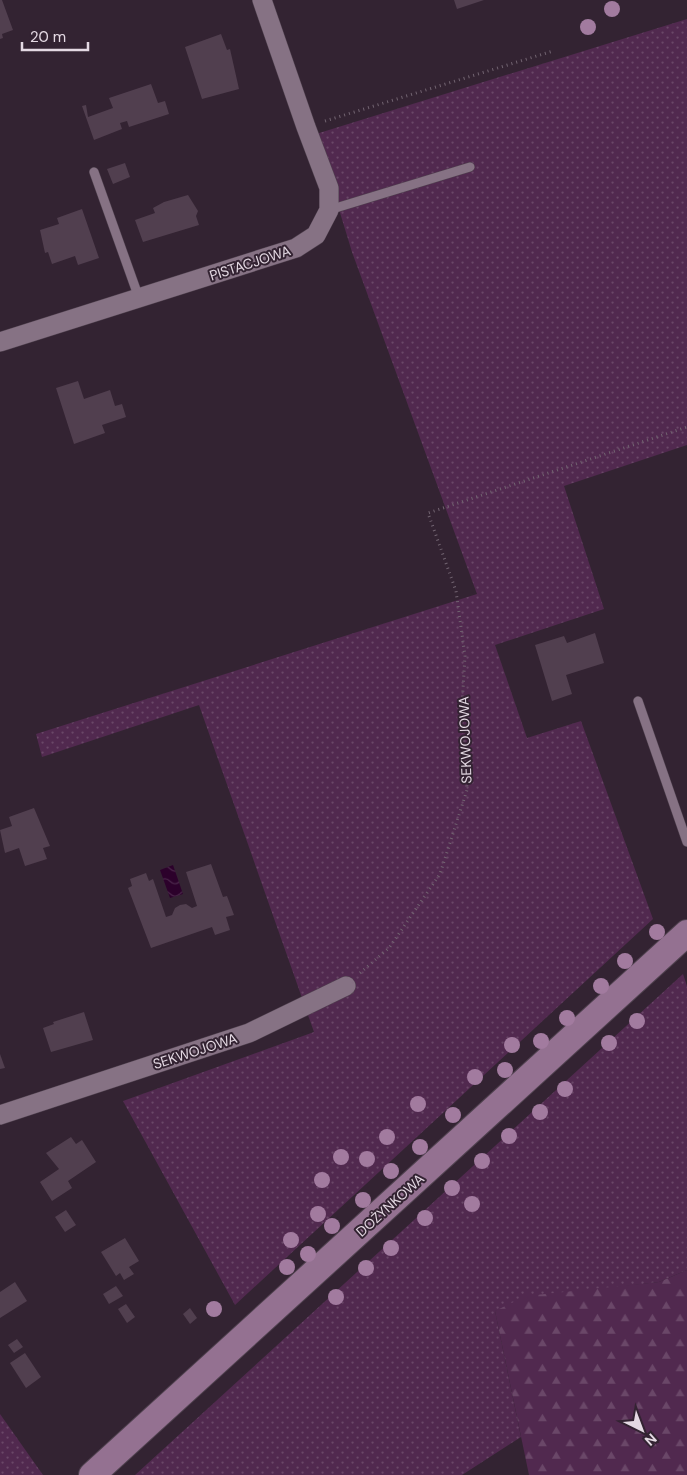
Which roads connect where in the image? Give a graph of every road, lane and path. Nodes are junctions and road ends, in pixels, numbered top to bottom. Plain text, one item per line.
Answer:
1 (262, 0) edge
2 (553, 50) dead end
3 (306, 127) junction
4 (470, 167) dead end
5 (94, 172) dead end
6 (329, 210) junction
7 (139, 298) junction
8 (0, 342) edge
9 (687, 427) edge
10 (638, 701) dead end
11 (687, 842) edge
12 (687, 933) edge
13 (346, 986) joint
14 (0, 1115) edge
15 (92, 1475) edge

1 - 3 street, PISTACJOWA
2 - 3 path
3 - 6 street, PISTACJOWA
4 - 6 lane
5 - 7 lane
6 - 7 street, PISTACJOWA
7 - 8 street, PISTACJOWA
9 - 13 path, SEKWOJOWA
10 - 11 lane
12 - 15 street, DOŻYNKOWA
13 - 14 street, SEKWOJOWA

